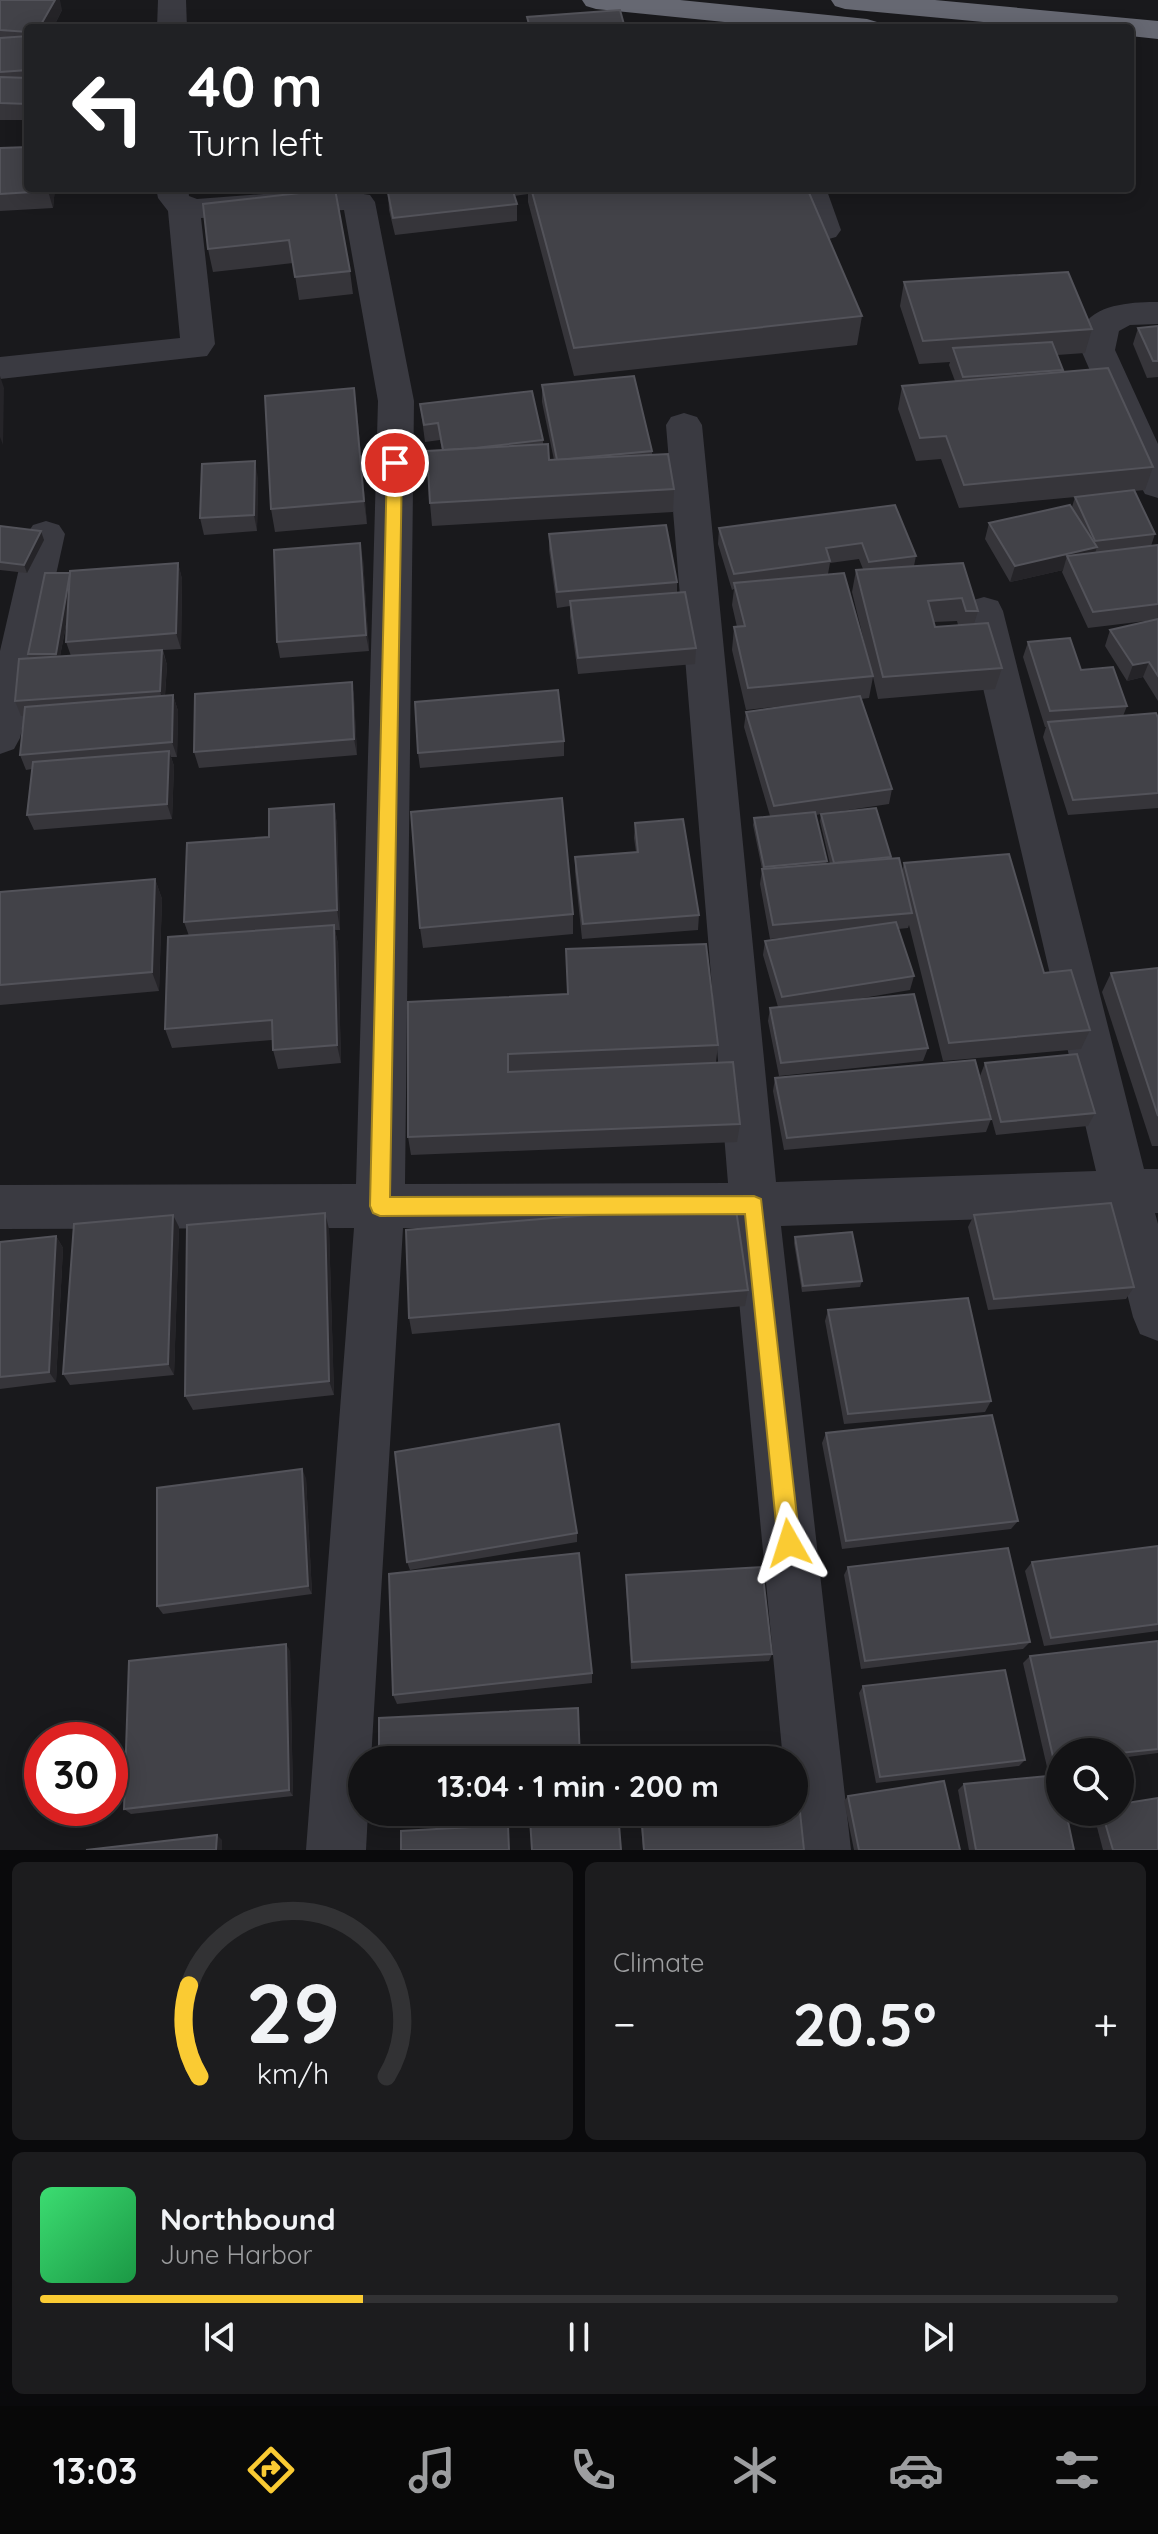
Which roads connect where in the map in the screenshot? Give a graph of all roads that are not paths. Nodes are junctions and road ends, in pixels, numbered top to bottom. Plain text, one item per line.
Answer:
1 (172, 0) edge
2 (596, 0) edge
3 (857, 7) edge
4 (753, 22) edge
5 (172, 24) edge
6 (1079, 24) edge
7 (1134, 28) edge
8 (1158, 30) edge
9 (1134, 54) edge
10 (1158, 56) edge
11 (811, 192) edge
12 (178, 198) edge
13 (825, 230) edge
14 (1158, 313) edge
15 (0, 368) edge
16 (684, 425) dead end
17 (1158, 485) edge
18 (46, 534) dead end
19 (984, 611) dead end
20 (0, 738) edge
21 (1141, 1192) edge
22 (754, 1205) junction
23 (380, 1206) junction
24 (0, 1207) edge
25 (1158, 1317) edge
26 (336, 1850) edge
27 (821, 1850) edge

1 - 5 street
2 - 4 highway
3 - 4 highway
3 - 6 highway
7 - 8 highway
9 - 10 highway
11 - 13 street
12 - 15 street
12 - 23 street
14 - 17 street
16 - 22 street
18 - 20 street
19 - 21 street
21 - 22 street
21 - 25 street
22 - 23 street
22 - 27 street
23 - 24 street
23 - 26 street

